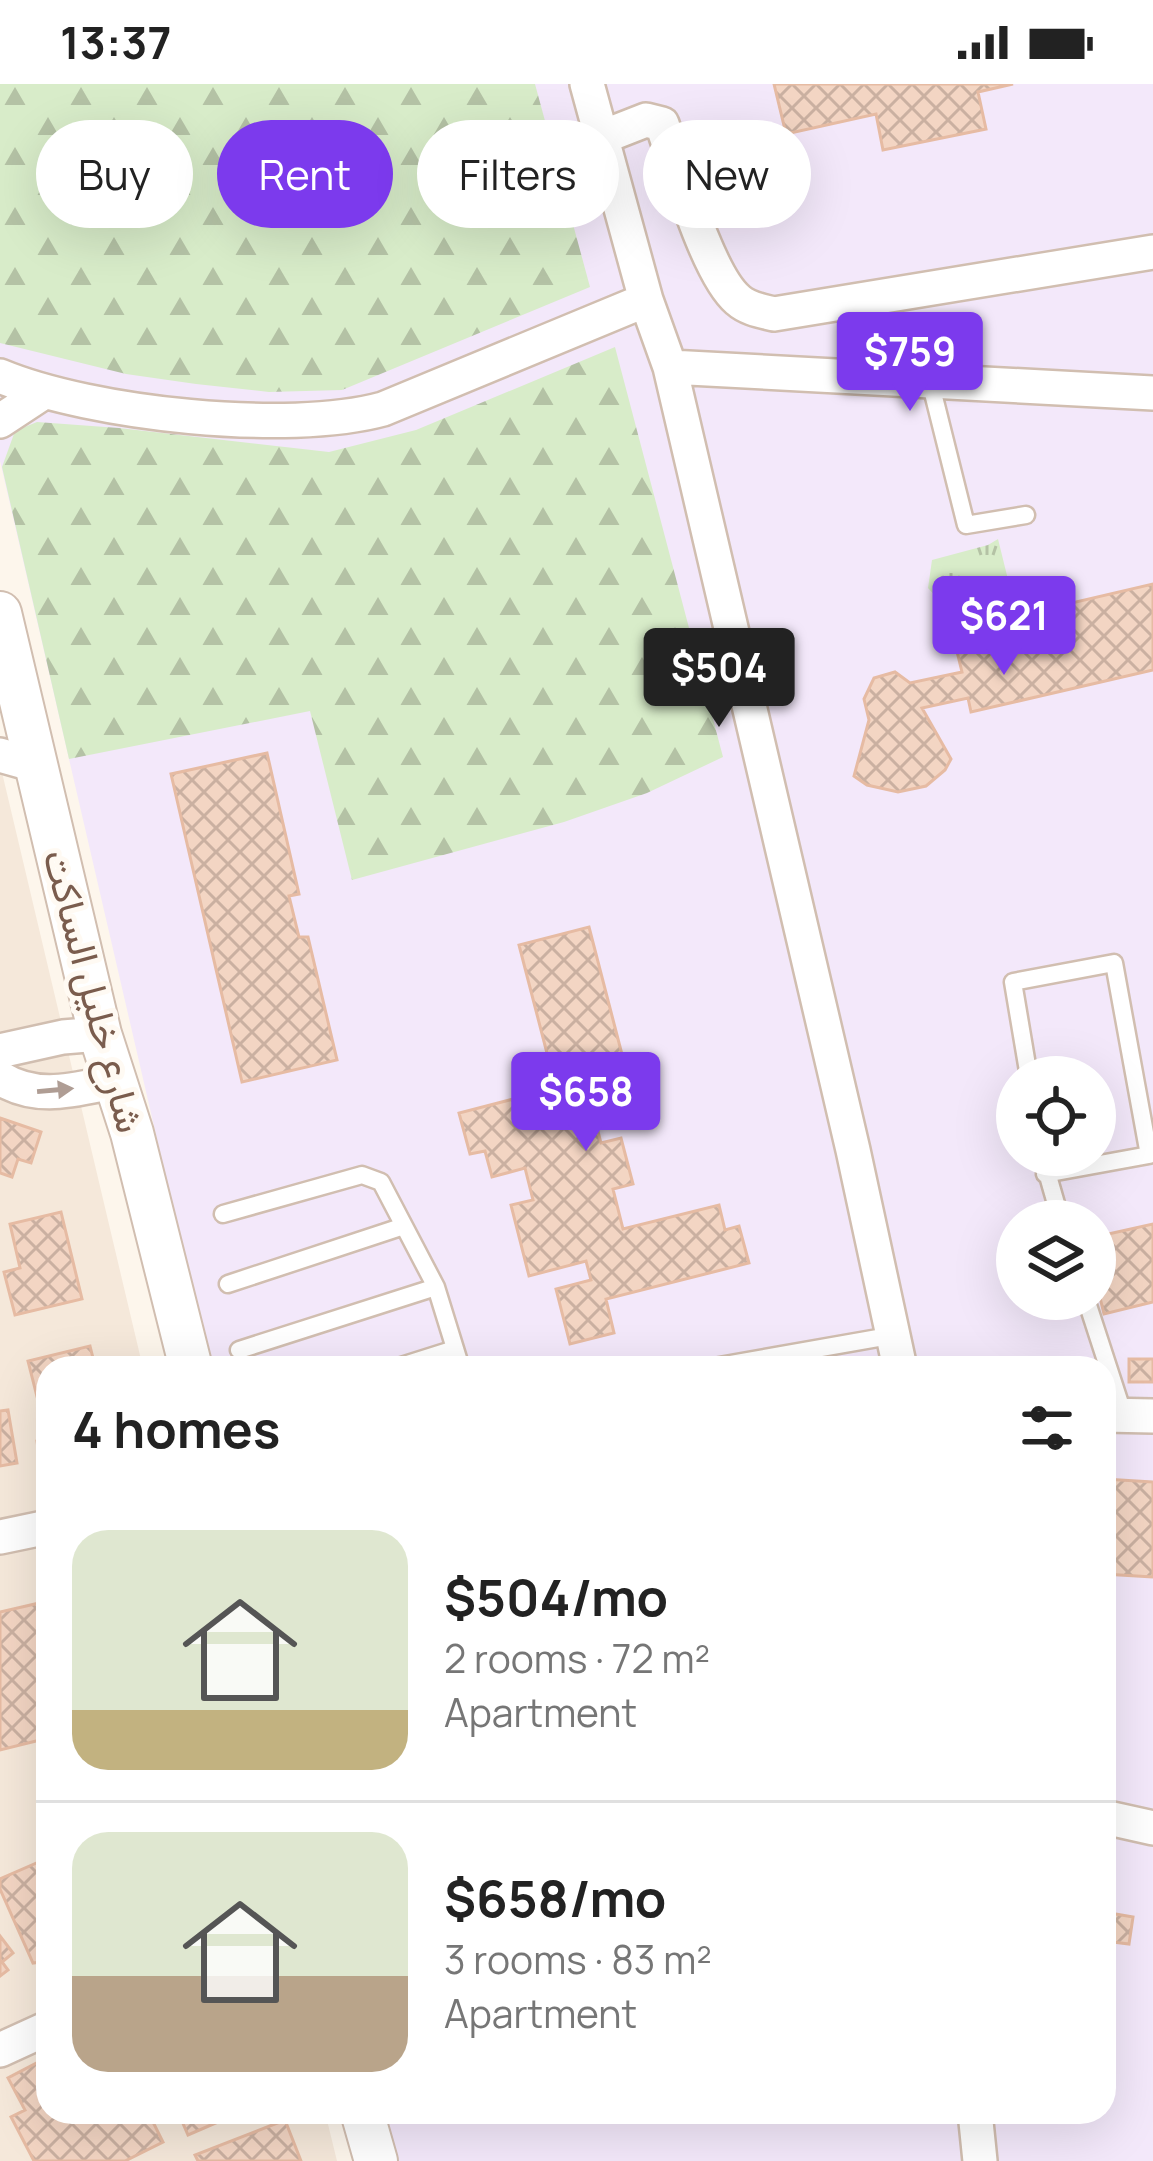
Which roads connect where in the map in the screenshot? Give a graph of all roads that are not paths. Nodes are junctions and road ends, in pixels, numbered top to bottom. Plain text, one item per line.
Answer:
1 (587, 84) edge
2 (596, 120) edge
3 (619, 131) edge
4 (619, 205) edge
5 (1153, 252) edge
6 (646, 300) junction
7 (670, 367) junction
8 (0, 376) edge
9 (930, 381) junction
10 (41, 394) junction
11 (1153, 394) edge
12 (0, 421) edge
13 (1026, 515) dead end
14 (0, 613) edge
15 (10, 705) edge
16 (18, 760) edge
17 (100, 1034) junction
18 (0, 1052) edge
19 (1025, 1056) edge
20 (0, 1078) edge
21 (113, 1082) junction
22 (1116, 1161) edge
23 (223, 1214) dead end
24 (404, 1226) junction
25 (228, 1284) dead end
26 (436, 1287) junction
27 (1093, 1320) edge
28 (455, 1349) junction
29 (239, 1350) dead end
30 (898, 1352) edge
31 (188, 1356) edge
32 (433, 1356) edge
33 (457, 1356) edge
34 (850, 1356) edge
35 (1106, 1356) edge
36 (1116, 1385) edge
37 (1127, 1416) edge
38 (36, 1530) edge
39 (0, 1538) edge
40 (1116, 1820) edge
41 (1153, 1828) edge
42 (36, 2034) edge
43 (0, 2050) edge
44 (365, 2124) edge
45 (976, 2124) edge
46 (376, 2161) edge
47 (980, 2161) edge

1 - 2 street
3 - 5 street
4 - 6 street
6 - 7 street
6 - 10 street
7 - 9 street
7 - 30 street
8 - 10 street
9 - 11 street
9 - 13 lane
10 - 12 street
14 - 15 street, شارع خليل الساكت
15 - 16 street, شارع خليل الساكت
16 - 17 street, شارع خليل الساكت
17 - 18 street
17 - 21 street, شارع خليل الساكت
19 - 22 lane
20 -> 21 street
21 - 31 street, شارع خليل الساكت
23 - 24 lane
24 - 25 lane
24 - 26 lane
26 - 28 lane
26 - 29 lane
27 - 35 lane
28 - 32 lane
28 - 33 lane
30 - 34 lane
36 - 37 lane
38 - 39 street
40 - 41 street
42 - 43 street
44 - 46 street
45 - 47 street

